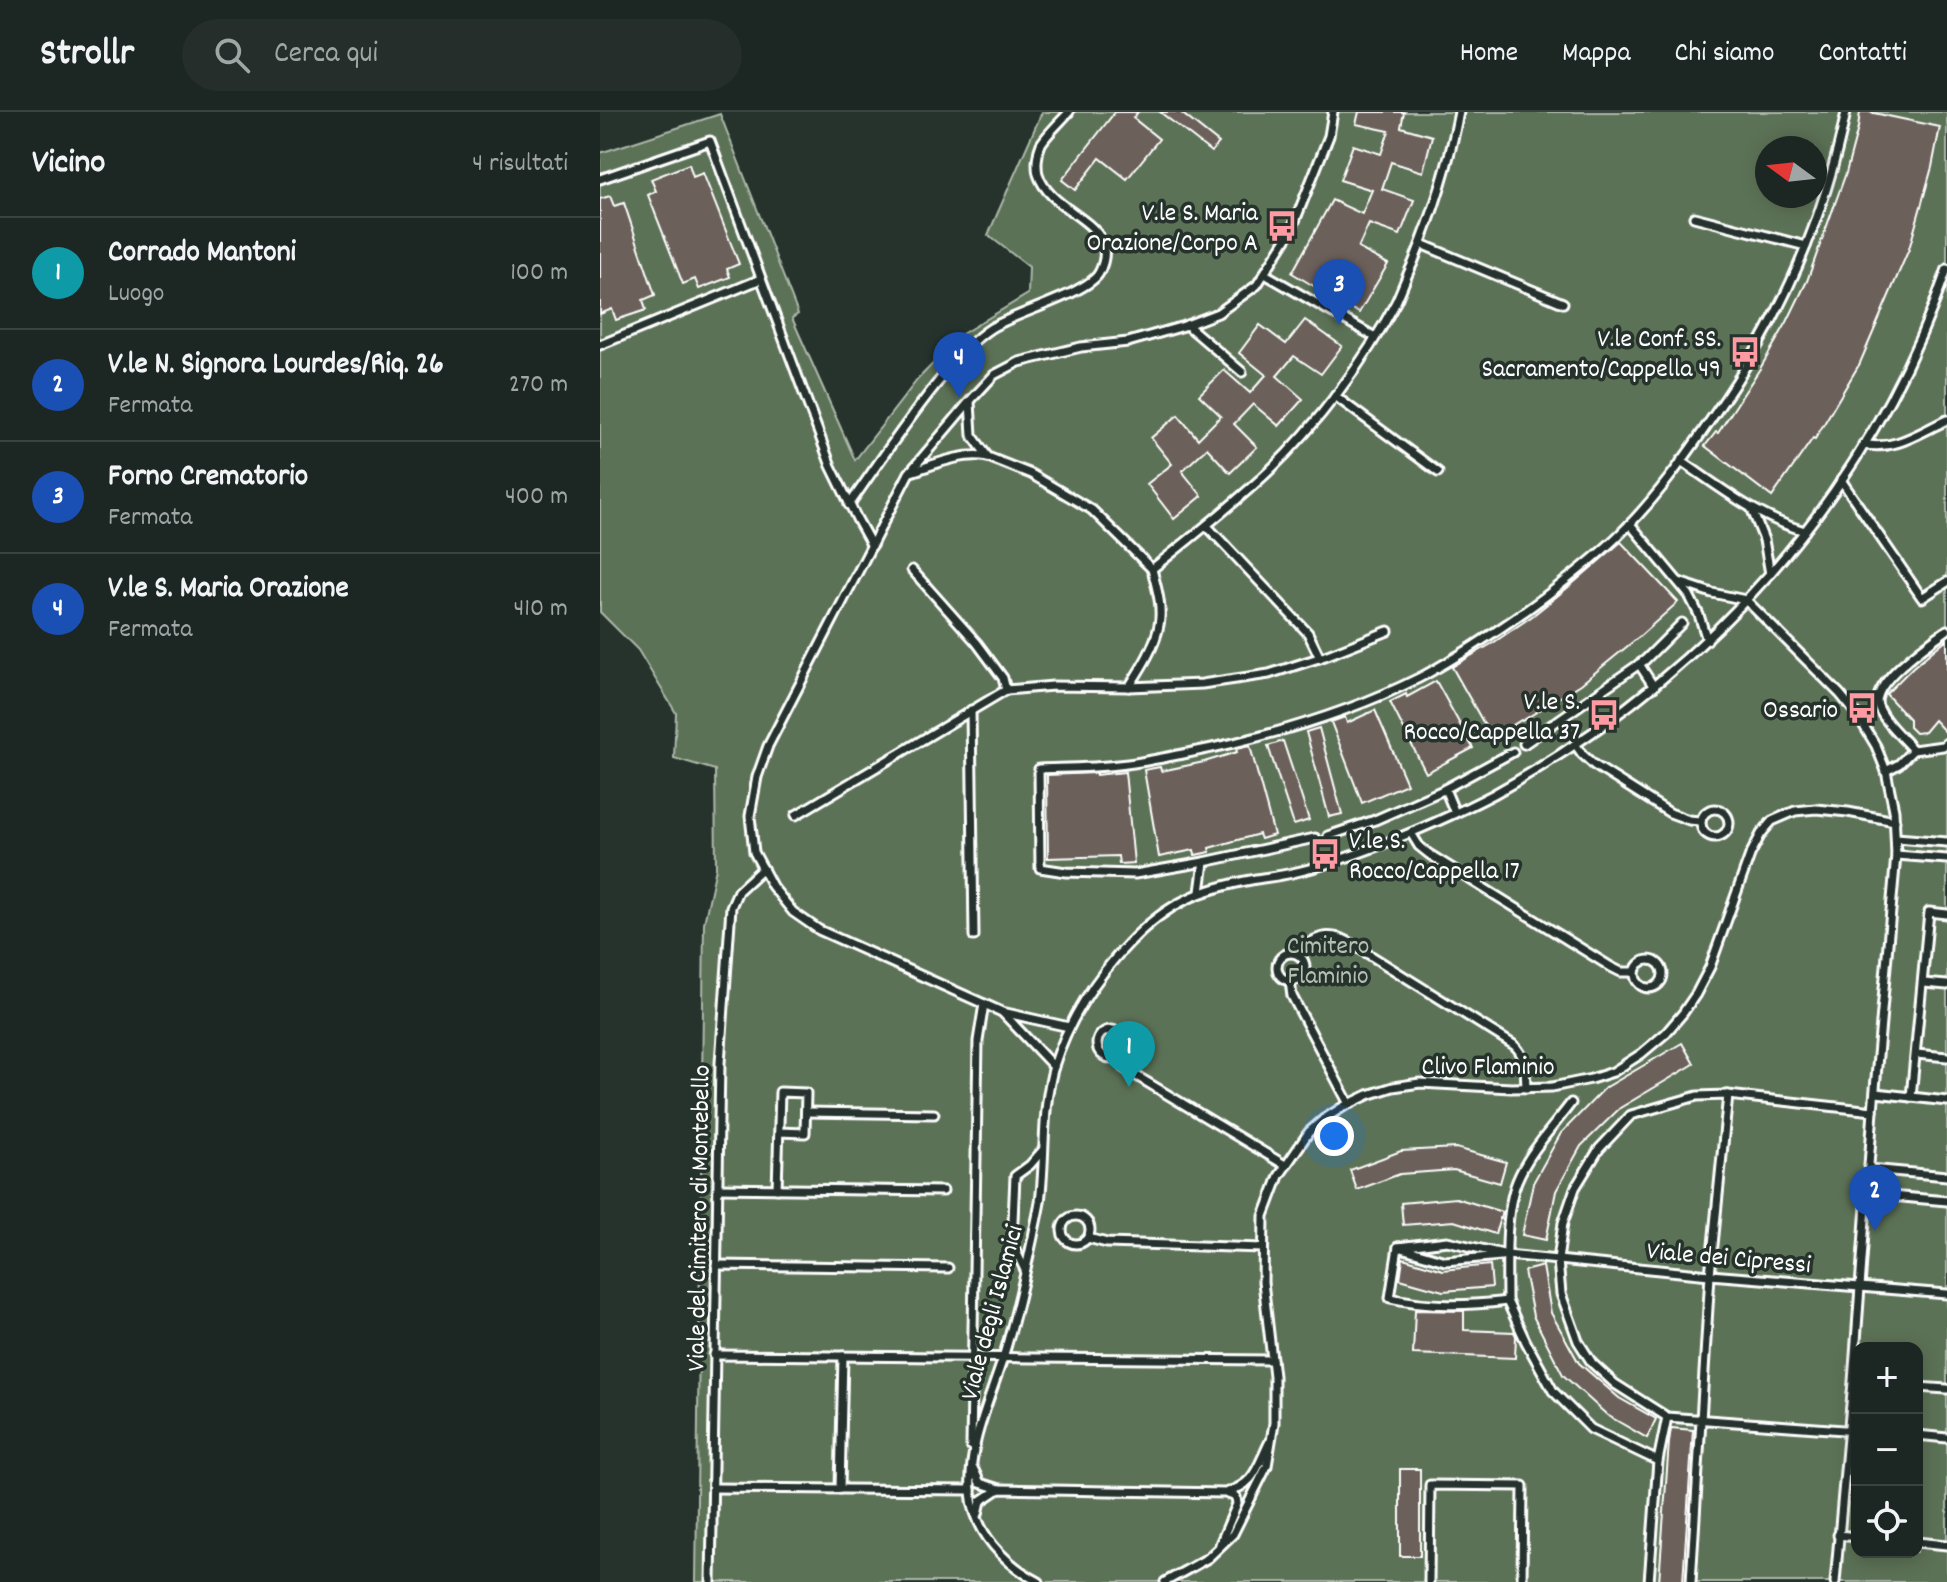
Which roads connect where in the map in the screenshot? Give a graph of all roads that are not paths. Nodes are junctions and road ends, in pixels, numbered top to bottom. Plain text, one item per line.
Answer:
1 (1069, 112) edge
2 (1333, 112) edge
3 (1459, 112) edge
4 (1846, 112) edge
5 (600, 179) edge
6 (1694, 217) dead end
7 (1421, 244) junction
8 (1806, 246) junction
9 (1947, 269) edge
10 (1265, 274) junction
11 (761, 279) junction
12 (1563, 303) dead end
13 (1187, 325) junction
14 (1375, 337) junction
15 (600, 345) edge
16 (1242, 372) dead end
17 (1335, 396) junction
18 (970, 401) junction
19 (1947, 420) edge
20 (1863, 444) junction
21 (988, 457) junction
22 (1681, 461) junction
23 (1438, 472) dead end
24 (909, 473) junction
25 (1841, 480) junction
26 (849, 505) junction
27 (1752, 509) junction
28 (1630, 524) junction
29 (1207, 526) junction
30 (1805, 531) junction
31 (872, 546) junction
32 (1152, 569) junction
33 (912, 570) dead end
34 (1770, 574) junction
35 (1679, 582) junction
36 (1947, 582) edge
37 (1746, 600) junction
38 (1682, 623) dead end
39 (1947, 630) edge
40 (1388, 631) dead end
41 (1707, 640) junction
42 (1320, 658) junction
43 (1639, 664) junction
44 (1129, 687) junction
45 (1654, 687) junction
46 (1006, 690) junction
47 (971, 710) junction
48 (1947, 743) edge
49 (1524, 744) dead end
50 (1575, 744) junction
51 (1913, 750) junction
52 (1513, 752) dead end
53 (1886, 771) junction
54 (1445, 789) junction
55 (1455, 813) junction
56 (796, 815) dead end
57 (1700, 821) junction
58 (1895, 821) junction
59 (1411, 833) junction
60 (1328, 836) dead end
61 (1315, 838) dead end
62 (1896, 838) junction
63 (1947, 842) edge
64 (1896, 855) junction
65 (1947, 859) edge
66 (1204, 862) junction
67 (763, 868) junction
68 (1200, 892) junction
69 (1947, 914) edge
70 (974, 936) dead end
71 (1297, 954) junction
72 (1634, 972) junction
73 (1290, 981) junction
74 (1924, 983) junction
75 (1947, 985) edge
76 (984, 1004) junction
77 (1002, 1012) junction
78 (1069, 1027) junction
79 (1916, 1054) junction
80 (1117, 1057) junction
81 (1947, 1057) edge
82 (1054, 1067) junction
83 (1526, 1088) junction
84 (1876, 1093) junction
85 (1728, 1095) junction
86 (1911, 1097) junction
87 (1947, 1101) edge
88 (1571, 1103) dead end
89 (1349, 1104) junction
90 (1873, 1111) junction
91 (806, 1112) junction
92 (934, 1114) dead end
93 (779, 1132) junction
94 (1043, 1150) junction
95 (1285, 1165) junction
96 (1870, 1169) junction
97 (1947, 1176) edge
98 (718, 1188) junction
99 (777, 1189) junction
100 (943, 1191) dead end
101 (1868, 1194) junction
102 (1947, 1201) edge
103 (1088, 1238) junction
104 (1398, 1247) junction
105 (1263, 1248) junction
106 (1507, 1255) junction
107 (1558, 1260) junction
108 (716, 1265) junction
109 (948, 1268) dead end
110 (1026, 1272) junction
111 (1710, 1275) junction
112 (1859, 1286) junction
113 (1947, 1294) edge
114 (1507, 1301) junction
115 (1857, 1342) edge
116 (714, 1355) junction
117 (843, 1356) junction
118 (1003, 1357) junction
119 (972, 1358) junction
120 (1272, 1360) junction
121 (1923, 1387) edge
122 (1947, 1389) edge
123 (1667, 1417) junction
124 (1702, 1421) junction
125 (1851, 1431) edge
126 (1923, 1436) edge
127 (1272, 1438) junction
128 (1851, 1438) edge
129 (1947, 1438) edge
130 (971, 1459) junction
131 (1658, 1461) junction
132 (713, 1488) junction
133 (840, 1489) junction
134 (999, 1489) junction
135 (971, 1490) junction
136 (1225, 1493) junction
137 (977, 1518) junction
138 (1838, 1535) junction
139 (1851, 1536) edge
140 (1923, 1543) edge
141 (1947, 1545) edge
142 (1217, 1549) junction
143 (1186, 1571) junction
144 (711, 1582) edge
145 (1039, 1582) edge
146 (1165, 1582) edge
147 (1177, 1582) edge
148 (1429, 1582) edge
149 (1522, 1582) edge
150 (1649, 1582) edge
151 (1691, 1582) edge
152 (1835, 1582) edge

1 - 26 lane
2 - 10 lane
3 - 7 lane
4 - 8 lane
5 - 11 lane
6 - 8 lane
7 - 12 lane
7 - 14 lane
8 - 22 lane
9 - 20 lane, Viale degli Islamici
10 - 13 lane
10 - 14 lane
11 - 15 lane
11 - 26 lane
13 - 16 lane
13 - 18 lane
14 - 17 lane
17 - 23 lane
17 - 29 lane
18 - 21 lane
18 - 24 lane
19 - 20 lane
20 - 25 lane, Viale degli Islamici
21 - 24 lane
21 - 32 lane
22 - 27 lane
22 - 28 lane
24 - 31 lane
25 - 30 lane, Viale degli Islamici
25 - 36 lane
26 - 31 lane
27 - 30 lane
27 - 34 lane
28 - 35 lane
28 - 66 lane
29 - 32 lane
29 - 42 lane
30 - 34 lane, Viale degli Islamici
31 - 67 lane
32 - 44 lane
33 - 46 lane
34 - 37 lane, Viale degli Islamici
35 - 37 lane
35 - 41 lane
37 - 41 lane, Viale degli Islamici
37 - 53 lane
38 - 43 lane
39 - 51 lane
40 - 42 lane
41 - 45 lane, Viale degli Islamici
42 - 44 lane
43 - 45 lane
43 - 49 lane
44 - 46 lane
45 - 50 lane, Viale degli Islamici
46 - 47 lane
47 - 56 lane
47 - 70 lane
48 - 51 lane
50 - 55 lane, Viale degli Islamici
50 - 57 lane
51 - 53 lane
52 - 54 lane
53 - 58 lane
54 - 55 lane
54 - 60 lane
55 - 59 lane, Viale degli Islamici
57 - 57 lane
58 - 62 lane
58 - 83 lane, Clivo Flaminio
59 - 68 lane, Viale degli Islamici
59 - 72 lane
61 - 66 lane
62 - 63 lane
62 - 64 lane
64 - 65 lane
64 - 84 lane
66 - 68 lane
67 - 76 lane
67 - 98 lane, Viale del Cimitero di Montebello
68 - 78 lane, Viale degli Islamici
69 - 74 lane
71 - 73 lane
71 - 73 lane
71 - 83 lane
72 - 72 lane
73 - 89 lane
74 - 75 lane
74 - 79 lane
76 - 77 lane
76 - 119 lane
77 - 78 lane
77 - 82 lane
78 - 82 lane, Viale degli Islamici
79 - 81 lane
79 - 86 lane
80 - 80 lane
80 - 95 lane
82 - 94 lane, Viale degli Islamici
83 - 89 lane, Clivo Flaminio
84 - 86 lane
84 - 90 lane
85 - 90 lane
85 - 107 lane
85 - 111 lane
86 - 87 lane
88 - 106 lane
89 - 95 lane, Clivo Flaminio
90 - 96 lane
91 - 92 lane
91 - 93 lane
91 - 93 lane
93 - 99 lane
94 - 110 lane, Viale degli Islamici
94 - 110 lane
95 - 105 lane, Clivo Flaminio
96 - 97 lane
96 - 101 lane
98 - 99 lane
98 - 108 lane, Viale del Cimitero di Montebello
99 - 100 lane
101 - 102 lane
101 - 112 lane
103 - 103 lane
103 - 105 lane
104 - 106 lane
104 - 106 lane
104 - 114 lane
105 - 120 lane, Clivo Flaminio
106 - 107 lane, Viale dei Cipressi
106 - 114 lane
107 - 111 lane, Viale dei Cipressi
107 - 123 lane
108 - 109 lane
108 - 116 lane, Viale del Cimitero di Montebello
110 - 118 lane, Viale degli Islamici
111 - 112 lane, Viale dei Cipressi
111 - 124 lane
112 - 113 lane, Viale dei Cipressi
112 - 115 lane
114 - 131 lane
116 - 117 lane
116 - 132 lane, Viale del Cimitero di Montebello
117 - 119 lane
117 - 133 lane
118 - 119 lane
118 - 120 lane
118 - 130 lane, Viale degli Islamici
119 - 130 lane
120 - 127 lane, Clivo Flaminio
121 - 122 lane
123 - 124 lane
123 - 131 lane
124 - 125 lane
124 - 151 lane
126 - 129 lane
127 - 136 lane
127 - 142 lane
128 - 138 lane
130 - 134 lane
130 - 135 lane, Viale degli Islamici
131 - 150 lane
132 - 133 lane
132 - 144 lane, Viale del Cimitero di Montebello
133 - 135 lane
134 - 136 lane
134 - 137 lane
135 - 137 lane, Viale degli Islamici
136 - 142 lane
137 - 145 lane, Viale degli Islamici
138 - 139 lane
138 - 152 lane
140 - 141 lane
142 - 143 lane
143 - 146 lane
143 - 147 lane
148 - 149 lane

